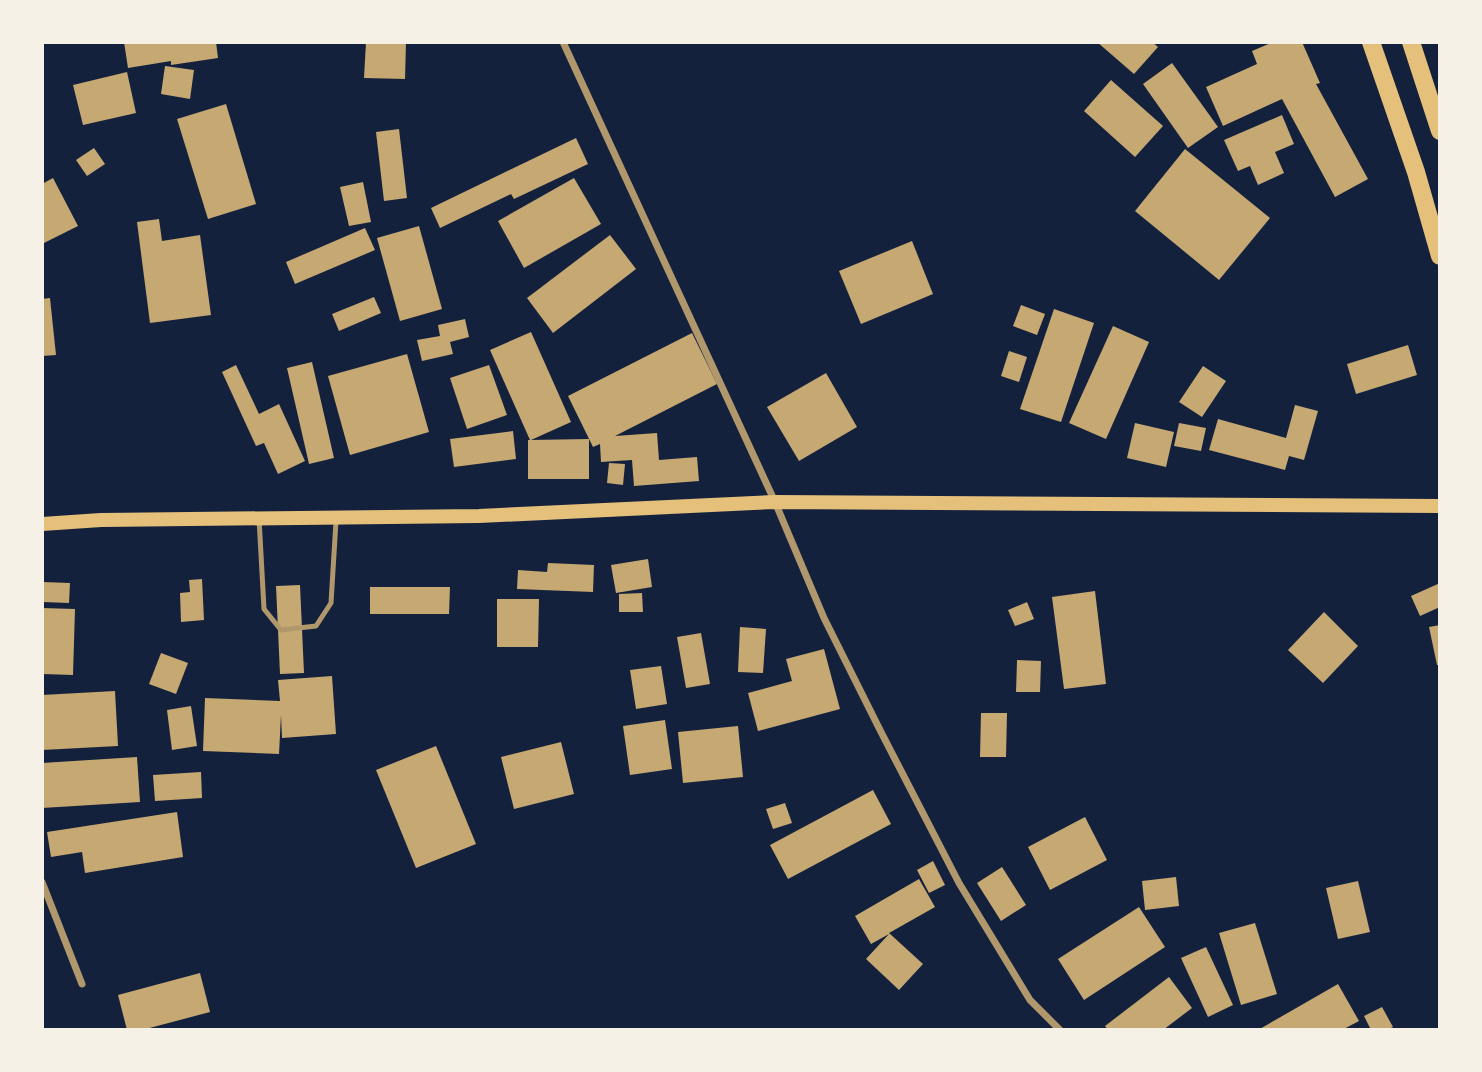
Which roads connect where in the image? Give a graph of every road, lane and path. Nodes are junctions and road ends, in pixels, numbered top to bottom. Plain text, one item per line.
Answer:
1 (563, 42) edge
2 (1371, 42) edge
3 (1411, 42) edge
4 (1440, 131) edge
5 (1440, 256) edge
6 (775, 502) junction
7 (1440, 506) edge
8 (336, 517) junction
9 (258, 518) junction
10 (42, 524) edge
11 (42, 882) edge
12 (82, 984) dead end
13 (1060, 1030) edge

1 - 6 street
2 - 5 main road
3 - 4 main road
6 - 7 main road
6 - 8 main road
6 - 13 street
8 - 9 main road
8 - 9 lane
9 - 10 main road
11 - 12 street

